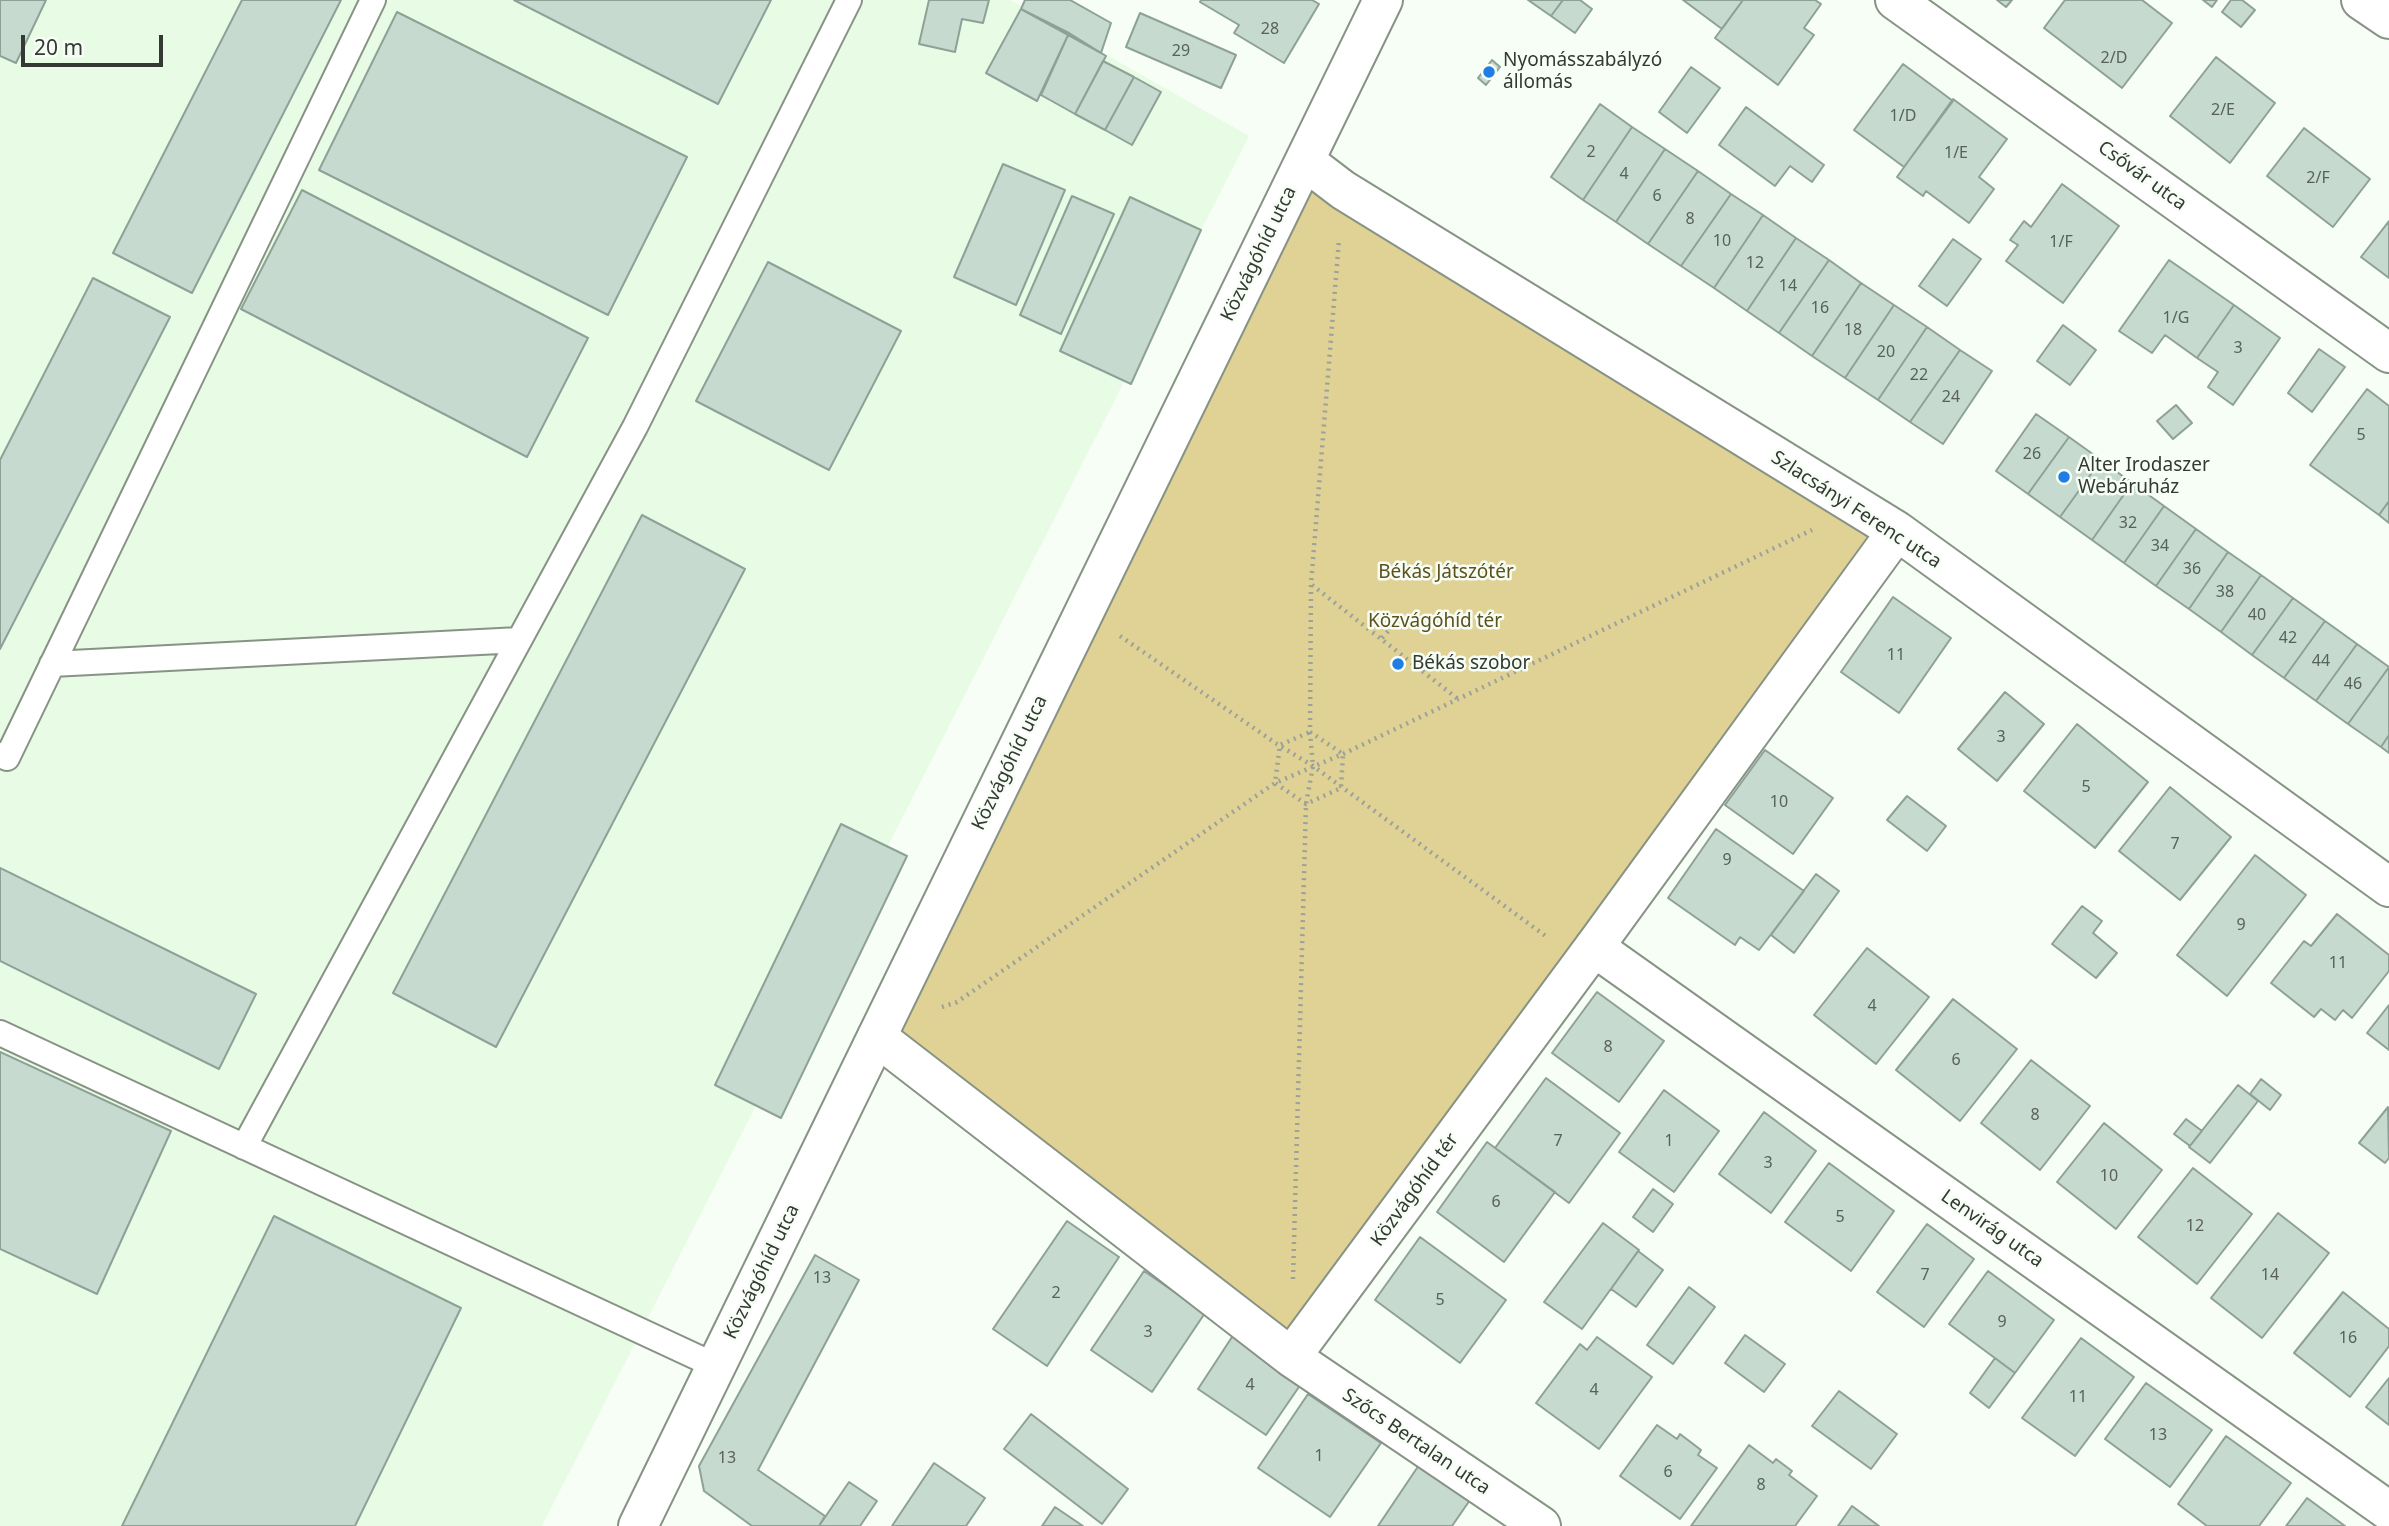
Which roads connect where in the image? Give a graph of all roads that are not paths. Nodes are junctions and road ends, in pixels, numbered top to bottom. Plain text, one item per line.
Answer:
1 (373, 0) edge
2 (849, 0) edge
3 (1383, 0) edge
4 (1895, 0) edge
5 (2361, 0) edge
6 (2389, 19) edge
7 (1305, 161) junction
8 (2389, 353) edge
9 (1897, 531) junction
10 (519, 640) junction
11 (52, 664) junction
12 (0, 755) edge
13 (2389, 887) edge
14 (1588, 955) junction
15 (0, 1033) edge
16 (878, 1035) junction
17 (244, 1147) junction
18 (1291, 1357) junction
19 (716, 1366) junction
20 (2389, 1511) edge
21 (638, 1526) edge
22 (1541, 1526) edge

1 - 11 lane
2 - 10 lane
3 - 7 street, Közvágóhíd utca
4 - 8 street, Csővár utca
5 - 6 street
7 - 9 street, Szlacsányi Ferenc utca
7 - 16 street, Közvágóhíd utca
9 - 13 street, Szlacsányi Ferenc utca
9 - 14 street, Közvágóhíd tér
10 - 11 lane
10 - 17 lane
11 - 12 lane
14 - 18 street, Közvágóhíd tér
14 - 20 street, Lenvirág utca
15 - 17 lane
16 - 18 street
16 - 19 street, Közvágóhíd utca
17 - 19 lane
18 - 22 street, Szőcs Bertalan utca
19 - 21 street, Közvágóhíd utca

